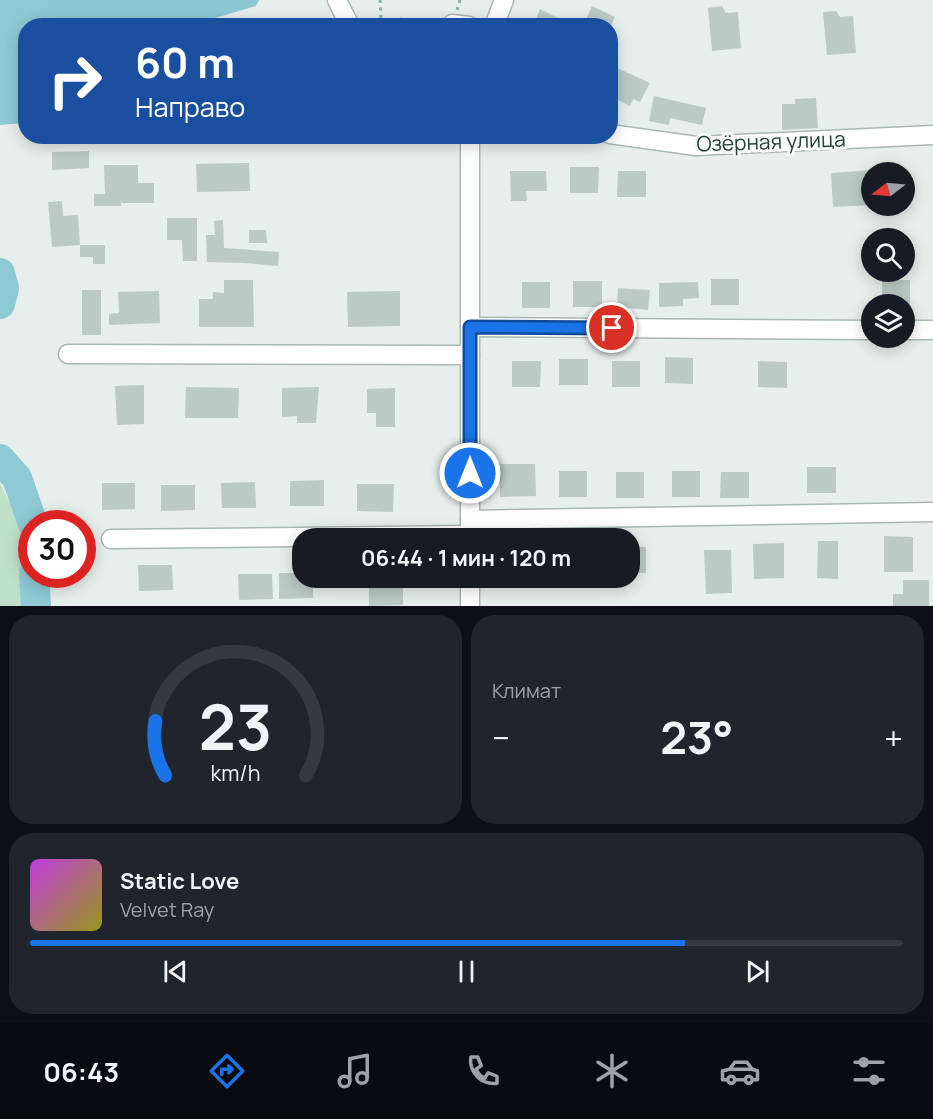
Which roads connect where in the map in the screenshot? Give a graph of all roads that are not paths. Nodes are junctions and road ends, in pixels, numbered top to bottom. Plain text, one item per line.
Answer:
1 (338, 0) edge
2 (504, 0) edge
3 (346, 18) edge
4 (497, 18) edge
5 (618, 135) edge
6 (933, 135) edge
7 (470, 144) edge
8 (470, 327) junction
9 (861, 330) edge
10 (915, 330) edge
11 (933, 330) edge
12 (68, 354) dead end
13 (470, 355) junction
14 (933, 512) edge
15 (470, 528) edge
16 (543, 528) edge
17 (292, 535) edge
18 (111, 539) dead end
19 (470, 588) edge
20 (471, 606) edge

1 - 3 street
2 - 4 street
5 - 6 street, Озёрная улица
7 - 8 street
8 - 9 street
8 - 13 street
10 - 11 street
12 - 13 street
13 - 15 street
14 - 16 street
17 - 18 street
19 - 20 street

